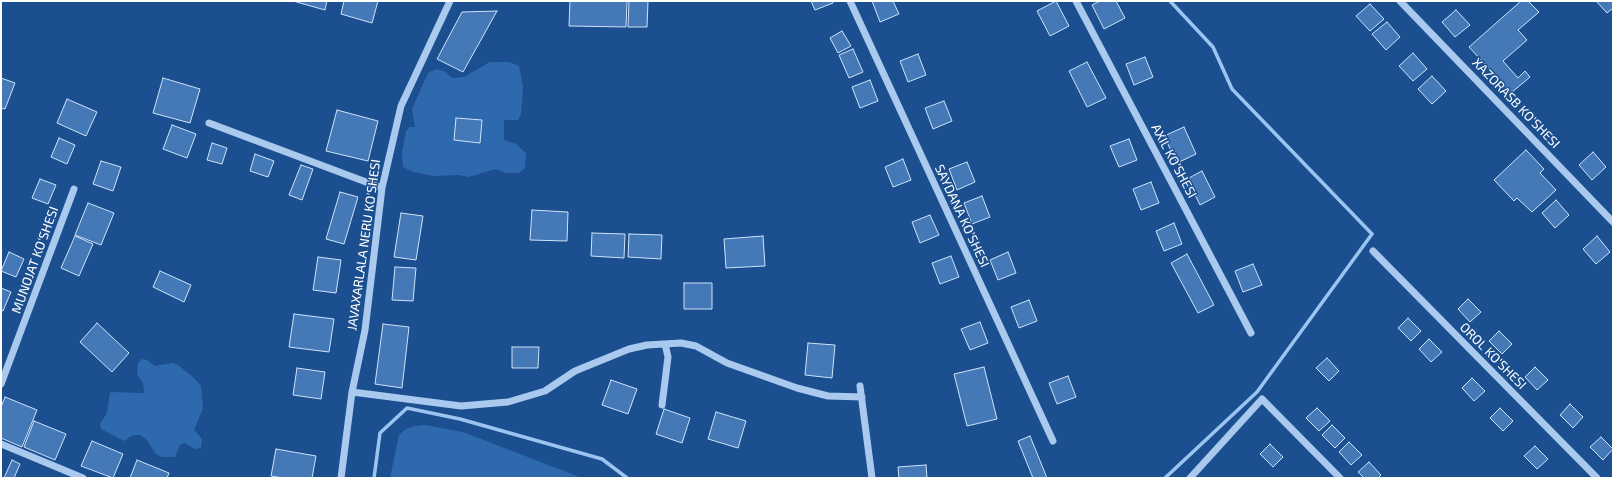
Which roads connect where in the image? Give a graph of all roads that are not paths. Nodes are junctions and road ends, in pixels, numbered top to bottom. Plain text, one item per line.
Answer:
1 (450, 1) edge
2 (850, 1) edge
3 (1076, 1) edge
4 (1400, 1) edge
5 (209, 123) dead end
6 (382, 188) junction
7 (74, 189) dead end
8 (1613, 222) edge
9 (1373, 251) dead end
10 (1251, 332) dead end
11 (665, 344) junction
12 (1, 384) edge
13 (860, 386) dead end
14 (352, 392) junction
15 (862, 398) junction
16 (662, 405) dead end
17 (1053, 441) dead end
18 (1, 444) edge
19 (83, 478) edge
20 (341, 478) edge
21 (872, 478) edge
22 (1190, 478) edge
23 (1340, 478) edge
24 (1597, 478) edge

1 - 6 street, JAVAXARLALA NERU KO'SHESI
2 - 17 street, SAYDANA KO'SHESI
3 - 10 street, AXIL KO'SHESI
4 - 8 street, XAZORASB KO'SHESI
5 - 6 street
6 - 14 street, JAVAXARLALA NERU KO'SHESI
7 - 12 street, MUNOJAT KO'SHESI
9 - 24 street, OROL KO'SHESI
11 - 14 street
11 - 15 street
11 - 16 street
13 - 15 street
14 - 20 street, JAVAXARLALA NERU KO'SHESI
15 - 21 street
18 - 19 street
22 - 23 street

